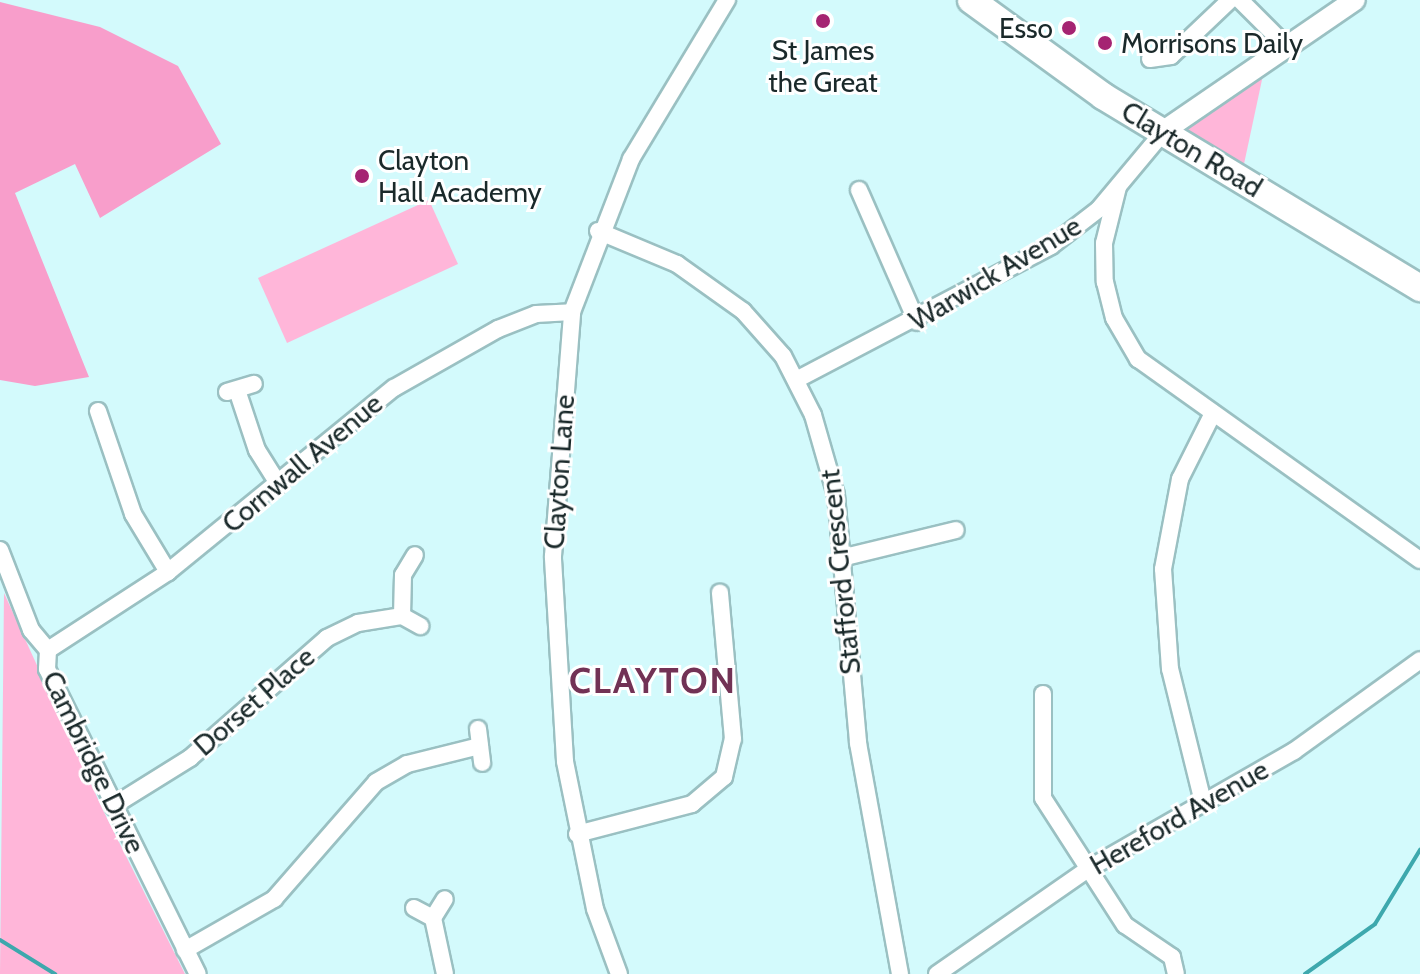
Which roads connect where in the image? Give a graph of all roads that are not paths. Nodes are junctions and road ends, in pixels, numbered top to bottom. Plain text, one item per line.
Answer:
1 (727, 0) edge
2 (971, 0) edge
3 (1230, 0) edge
4 (1240, 0) edge
5 (1355, 0) edge
6 (1287, 47) junction
7 (1150, 59) dead end
8 (1165, 130) junction
9 (1118, 187) junction
10 (859, 190) dead end
11 (1078, 227) junction
12 (598, 231) junction
13 (1104, 243) junction
14 (1420, 288) edge
15 (572, 312) junction
16 (917, 322) junction
17 (796, 380) junction
18 (254, 384) dead end
19 (100, 410) dead end
20 (1213, 413) junction
21 (279, 485) junction
22 (956, 530) dead end
23 (0, 550) edge
24 (415, 555) dead end
25 (841, 558) junction
26 (1420, 560) edge
27 (389, 562) dead end
28 (168, 572) junction
29 (403, 575) junction
30 (720, 593) dead end
31 (402, 616) junction
32 (420, 626) dead end
33 (48, 650) junction
34 (1420, 660) edge
35 (1043, 694) dead end
36 (478, 729) dead end
37 (1203, 802) junction
38 (113, 806) junction
39 (577, 834) junction
40 (1088, 869) junction
41 (445, 899) dead end
42 (414, 908) dead end
43 (433, 918) junction
44 (185, 950) junction
45 (198, 974) edge
46 (445, 974) edge
47 (619, 974) edge
48 (900, 974) edge
49 (937, 974) edge
50 (1176, 974) edge

1 - 12 street, Clayton Lane
2 - 8 main road, Clayton Road
3 - 7 street
4 - 6 street
5 - 6 street
6 - 8 street
8 - 9 street, Warwick Avenue
8 - 14 main road, Clayton Road
9 - 11 street, Warwick Avenue
9 - 13 street
10 - 16 street
11 - 13 street
11 - 16 street, Warwick Avenue
12 - 15 street, Clayton Lane
12 - 17 street, Stafford Crescent
13 - 20 street
15 - 21 street, Cornwall Avenue
15 - 39 street, Clayton Lane
16 - 17 street, Warwick Avenue
17 - 25 street, Stafford Crescent
18 - 21 street
19 - 28 street
20 - 26 street
20 - 37 street
21 - 28 street, Cornwall Avenue
22 - 25 street
23 - 33 street, Cambridge Drive
24 - 29 street
25 - 48 street, Stafford Crescent
27 - 29 street
28 - 33 street, Cornwall Avenue
29 - 31 street
30 - 39 street
31 - 32 street
31 - 38 street, Dorset Place
33 - 38 street, Cambridge Drive
34 - 37 street, Hereford Avenue
35 - 40 street
36 - 44 street
37 - 40 street, Hereford Avenue
38 - 44 street, Cambridge Drive
39 - 47 street, Clayton Lane
40 - 49 street, Hereford Avenue
40 - 50 street
41 - 43 street
42 - 43 street
43 - 46 street
44 - 45 street, Cambridge Drive

